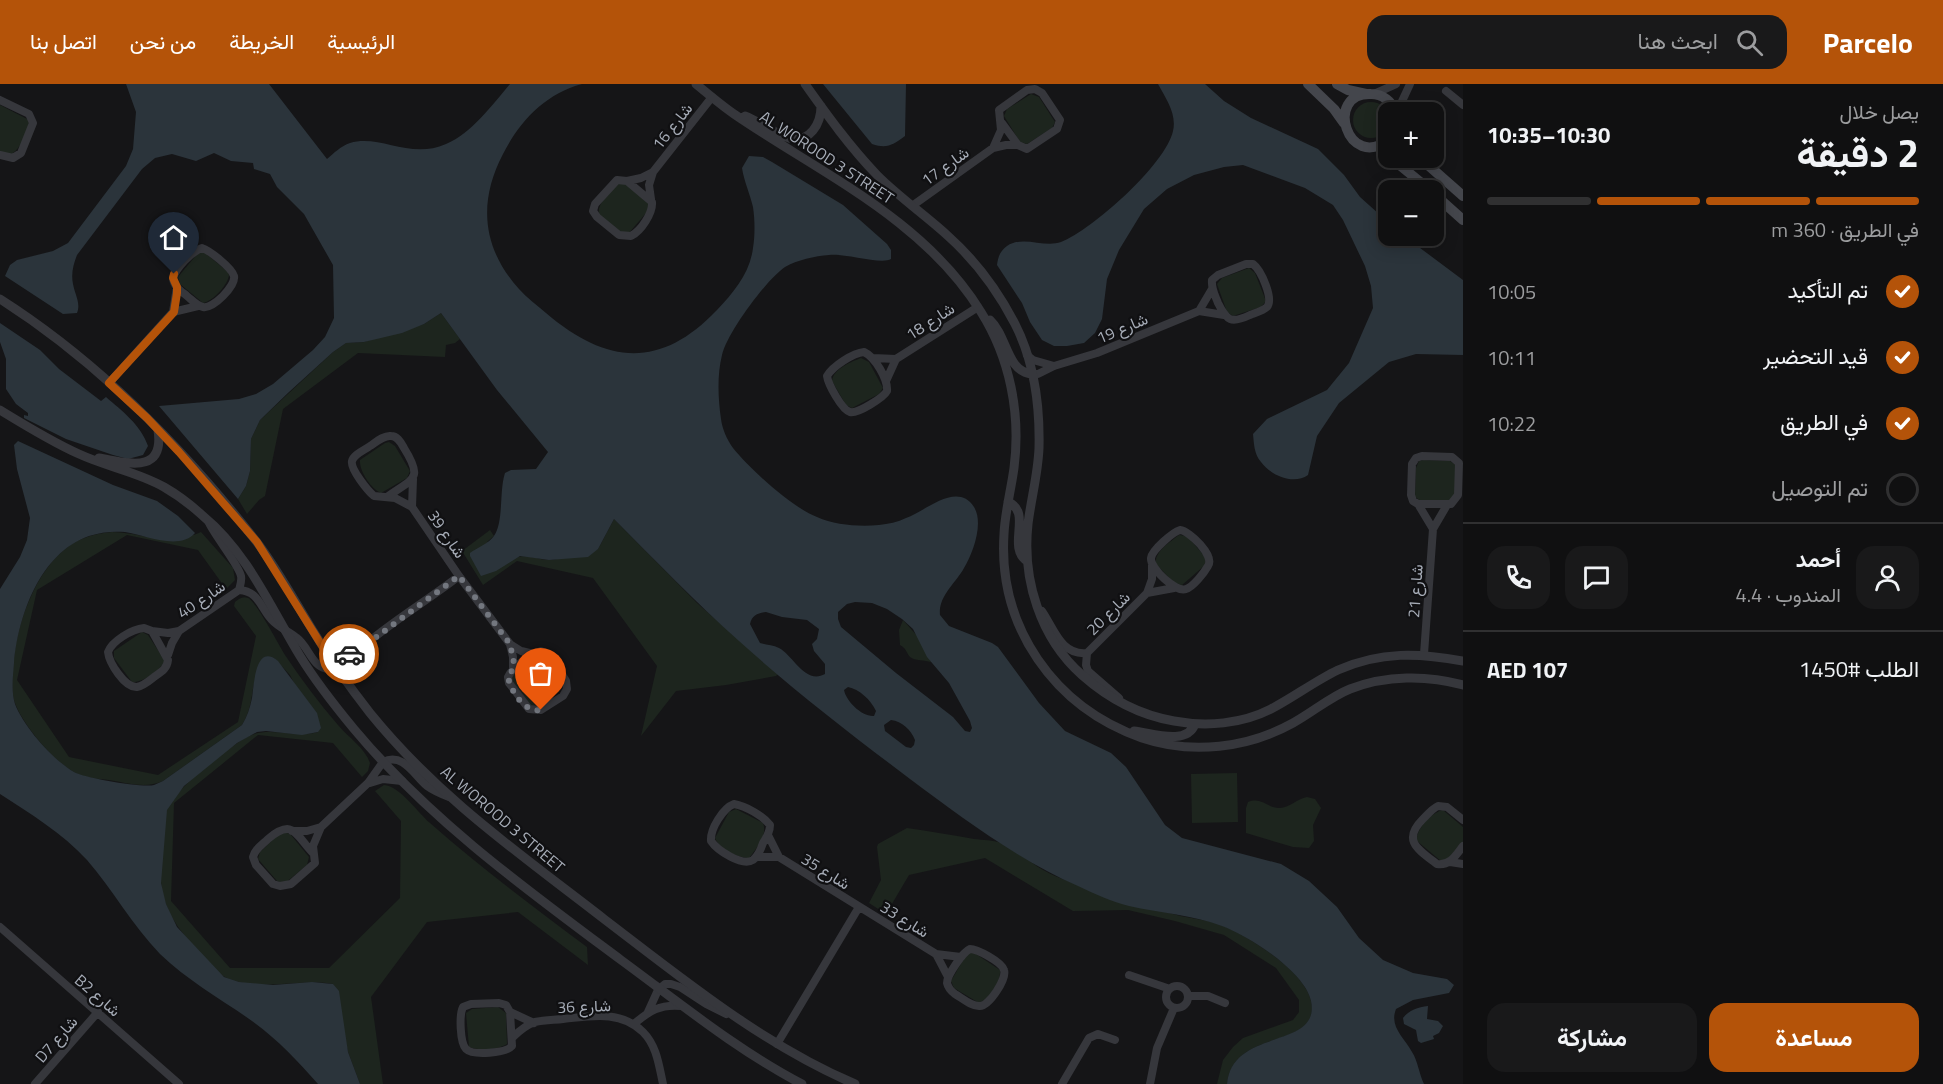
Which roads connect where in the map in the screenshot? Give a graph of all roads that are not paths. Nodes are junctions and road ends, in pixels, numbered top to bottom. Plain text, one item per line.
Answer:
1 (696, 84) edge
2 (805, 84) edge
3 (1308, 84) edge
4 (1337, 84) edge
5 (1396, 84) edge
6 (1410, 84) edge
7 (1446, 91) dead end
8 (1370, 94) junction
9 (712, 97) junction
10 (0, 100) edge
11 (1389, 102) edge
12 (1401, 102) edge
13 (1463, 105) edge
14 (821, 106) junction
15 (731, 112) junction
16 (1002, 123) junction
17 (1344, 124) junction
18 (1018, 145) junction
19 (1378, 145) edge
20 (1372, 146) junction
21 (993, 148) junction
22 (1378, 150) edge
23 (0, 155) edge
24 (1403, 168) edge
25 (1431, 168) edge
26 (653, 172) junction
27 (1418, 180) edge
28 (627, 181) junction
29 (1463, 196) edge
30 (651, 199) junction
31 (1444, 203) edge
32 (912, 206) junction
33 (1463, 220) edge
34 (177, 287) junction
35 (1212, 289) junction
36 (0, 299) edge
37 (198, 306) junction
38 (981, 311) junction
39 (1199, 311) junction
40 (174, 312) junction
41 (1224, 315) junction
42 (1027, 356) junction
43 (873, 358) junction
44 (896, 359) junction
45 (1054, 366) junction
46 (1032, 374) junction
47 (886, 381) junction
48 (109, 383) junction
49 (0, 410) edge
50 (158, 430) junction
51 (79, 454) junction
52 (413, 479) junction
53 (387, 497) junction
54 (1008, 502) junction
55 (1418, 504) junction
56 (1447, 506) junction
57 (412, 507) junction
58 (206, 518) junction
59 (1433, 529) junction
60 (1027, 561) junction
61 (1152, 566) junction
62 (459, 576) junction
63 (1174, 588) junction
64 (239, 590) junction
65 (1148, 593) junction
66 (1034, 599) junction
67 (152, 631) junction
68 (178, 631) junction
69 (286, 632) junction
70 (510, 644) junction
71 (324, 649) junction
72 (356, 652) junction
73 (1088, 653) junction
74 (534, 654) junction
75 (1424, 654) junction
76 (168, 655) junction
77 (1463, 661) edge
78 (336, 669) junction
79 (513, 669) junction
80 (1463, 685) edge
81 (1131, 708) junction
82 (1195, 724) junction
83 (1120, 729) junction
84 (383, 762) junction
85 (402, 781) junction
86 (368, 783) junction
87 (450, 797) junction
88 (1463, 820) edge
89 (321, 827) junction
90 (292, 831) junction
91 (768, 835) junction
92 (1463, 846) edge
93 (313, 853) junction
94 (756, 857) junction
95 (779, 857) junction
96 (1450, 862) junction
97 (1463, 864) edge
98 (860, 907) junction
99 (0, 927) edge
100 (936, 954) junction
101 (961, 957) junction
102 (1128, 975) dead end
103 (948, 977) junction
104 (1170, 989) junction
105 (658, 990) junction
106 (1188, 996) junction
107 (1225, 1003) dead end
108 (681, 1006) junction
109 (1174, 1008) junction
110 (98, 1012) junction
111 (510, 1012) junction
112 (648, 1012) junction
113 (733, 1016) junction
114 (534, 1023) junction
115 (634, 1024) junction
116 (512, 1038) junction
117 (1115, 1040) dead end
118 (777, 1044) junction
119 (35, 1084) edge
120 (179, 1084) edge
121 (663, 1084) edge
122 (802, 1084) edge
123 (855, 1084) edge
124 (1062, 1084) edge
125 (1150, 1084) edge

1 - 9 street, AL WOROOD 3 STREET
2 - 14 street, AL WOROOD 3 STREET
3 - 17 main road
4 - 8 main road
5 - 8 street
6 - 12 street
7 - 13 street
8 - 11 main road
8 - 17 main road
9 - 15 street, AL WOROOD 3 STREET
9 - 26 street, شارع 16
10 - 23 street
14 - 15 street
14 - 32 street, AL WOROOD 3 STREET
15 - 38 street, AL WOROOD 3 STREET
16 - 18 street
16 - 18 street, شارع 17
16 - 21 street, شارع 17
17 - 20 main road
18 - 21 street, شارع 17
19 - 20 main road
20 - 22 main road
21 - 32 street, شارع 17
24 - 27 main road
25 - 29 main road
26 - 28 street, شارع 16
26 - 30 street, شارع 16
28 - 30 street
28 - 30 street, شارع 16
31 - 33 main road
32 - 42 street, AL WOROOD 3 STREET
34 - 37 street
34 - 37 street
34 - 40 street
35 - 39 street
35 - 41 street
35 - 41 street
36 - 48 street, AL WOROOD 3 STREET
37 - 40 street
38 - 44 street, شارع 18
38 - 46 street
38 - 54 street, AL WOROOD 3 STREET
39 - 41 street
39 - 45 street, شارع 19
40 - 48 street
42 - 45 street
42 - 46 street, AL WOROOD 3 STREET
43 - 44 street, شارع 18
43 - 47 street
43 - 47 street, شارع 18
44 - 47 street, شارع 18
45 - 46 street, شارع 19
46 - 60 street, AL WOROOD 3 STREET
48 - 50 street, AL WOROOD 3 STREET
49 - 51 street
50 - 51 street
50 - 71 street, AL WOROOD 3 STREET
51 - 58 street
52 - 53 street
52 - 53 street, شارع 39
52 - 57 street, شارع 39
53 - 57 street, شارع 39
54 - 60 street
54 - 83 street, AL WOROOD 3 STREET
55 - 56 street
55 - 56 street, شارع 21
55 - 59 street, شارع 21
56 - 59 street, شارع 21
57 - 62 street, شارع 39
58 - 64 street, شارع 40
58 - 69 street
59 - 75 street, شارع 21
60 - 66 street, AL WOROOD 3 STREET
61 - 63 street
61 - 63 street, شارع 20
61 - 65 street, شارع 20
62 - 70 street, شارع 39
62 - 72 street
63 - 65 street, شارع 20
64 - 68 street, شارع 40
64 - 69 street, شارع 40
65 - 73 street, شارع 20
66 - 73 street, شارع 20
66 - 81 street, AL WOROOD 3 STREET
67 - 68 street, شارع 40
67 - 76 street
67 - 76 street, شارع 40
68 - 76 street, شارع 40
69 - 78 street, شارع 40
69 - 84 street
70 - 74 street
70 - 79 street
71 - 72 street
71 - 78 street, AL WOROOD 3 STREET
72 - 78 street
73 - 81 street, شارع 20
74 - 79 street
74 - 79 street
75 - 77 street, AL WOROOD 3 STREET
75 - 82 street, AL WOROOD 3 STREET
78 - 87 street, AL WOROOD 3 STREET
80 - 83 street, AL WOROOD 3 STREET
81 - 82 street, AL WOROOD 3 STREET
82 - 83 street
84 - 85 street
84 - 86 street
84 - 87 street
85 - 86 street
85 - 105 street
86 - 89 street
87 - 113 street, AL WOROOD 3 STREET
88 - 96 street
89 - 90 street
89 - 93 street
90 - 93 street
90 - 93 street
91 - 94 street
91 - 94 street, شارع 35
91 - 95 street, شارع 35
92 - 96 street
94 - 95 street, شارع 35
95 - 98 street, شارع 35
96 - 97 street
98 - 100 street, شارع 33
98 - 118 street
99 - 110 street, B2 شارع
100 - 101 street, شارع 33
100 - 103 street, شارع 33
101 - 103 street
101 - 103 street, شارع 33
102 - 104 street
104 - 106 street
104 - 109 street
105 - 108 street
105 - 112 street
105 - 113 street
106 - 107 street
106 - 109 street
108 - 112 street
108 - 122 street
109 - 125 street
110 - 119 street, D7 شارع
110 - 120 street, B2 شارع
111 - 114 street, شارع 36
111 - 116 street
111 - 116 street, شارع 36
112 - 115 street
113 - 118 street, AL WOROOD 3 STREET
114 - 115 street, شارع 36
114 - 116 street, شارع 36
115 - 121 street
117 - 124 street
118 - 123 street, AL WOROOD 3 STREET

